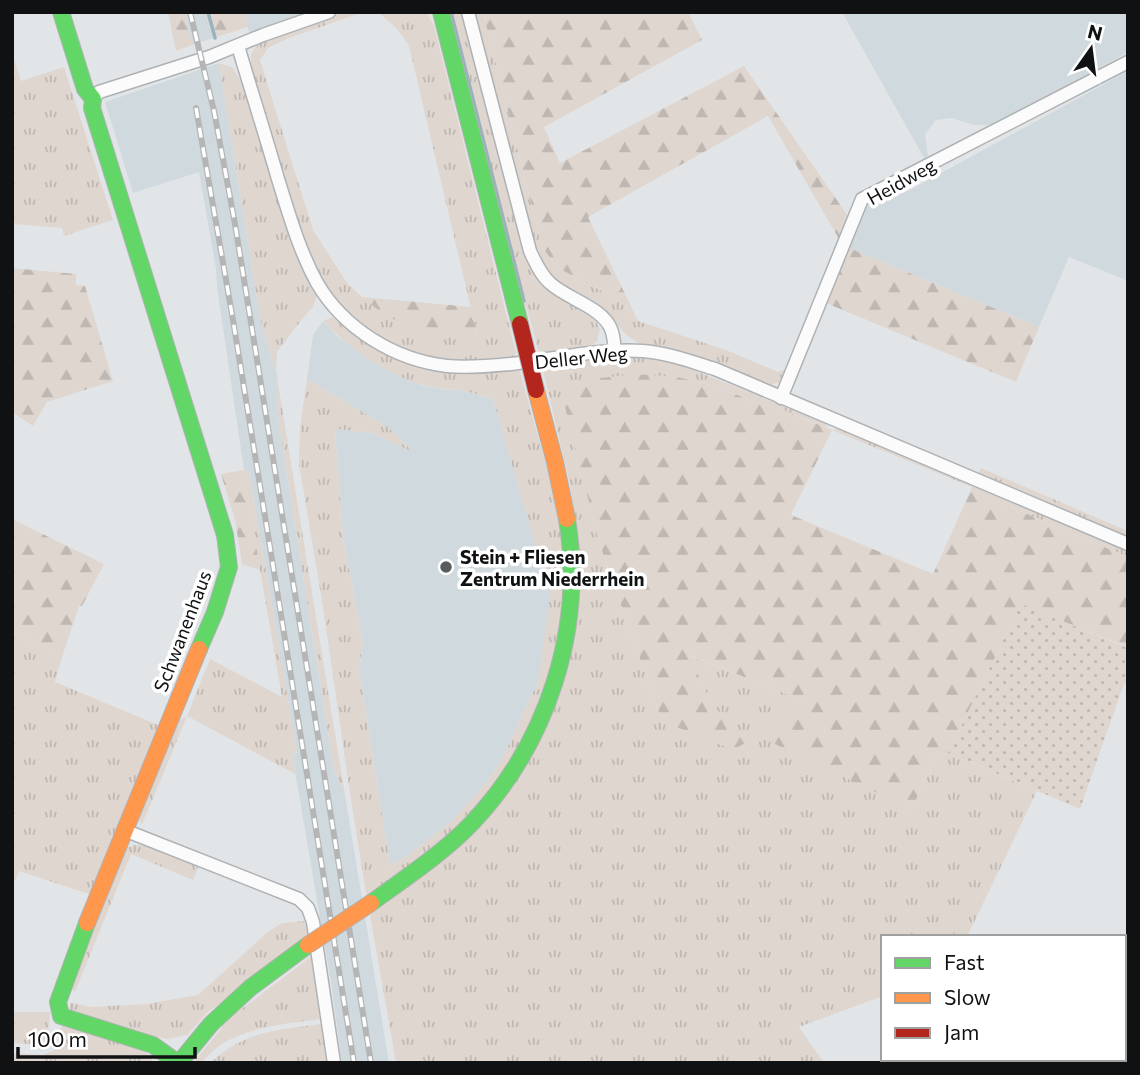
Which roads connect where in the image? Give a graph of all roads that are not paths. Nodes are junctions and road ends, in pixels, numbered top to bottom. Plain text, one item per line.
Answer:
1 (61, 12) edge
2 (329, 12) edge
3 (441, 12) edge
4 (468, 12) edge
5 (238, 46) junction
6 (1128, 62) edge
7 (93, 99) junction
8 (614, 351) junction
9 (781, 398) junction
10 (1128, 544) edge
11 (124, 830) junction
12 (178, 1063) edge
13 (334, 1063) edge

1 - 7 main road, Schwanenhaus
2 - 5 street
3 - 12 main road, bridge
4 - 8 street
5 - 7 street
5 - 8 street, Deller Weg
6 - 9 street, Heidweg
7 - 11 main road, Schwanenhaus
8 - 9 street, Deller Weg
9 - 10 street, Deller Weg
11 - 12 main road, Schwanenhaus
11 - 13 street

